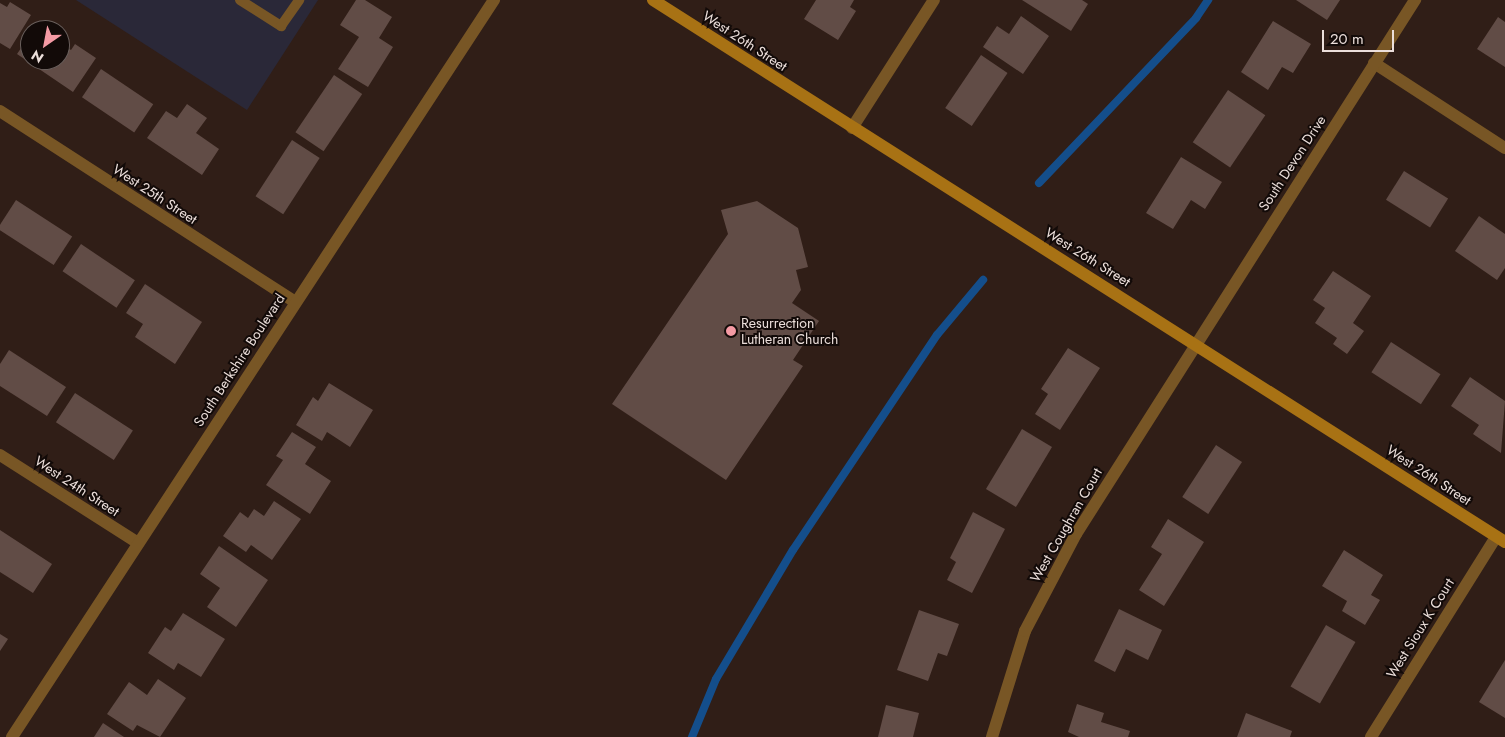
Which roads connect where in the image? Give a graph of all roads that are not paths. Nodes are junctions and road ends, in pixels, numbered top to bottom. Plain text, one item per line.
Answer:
1 (240, 0) edge
2 (299, 0) edge
3 (494, 0) edge
4 (653, 0) edge
5 (934, 0) edge
6 (1415, 0) edge
7 (1374, 63) junction
8 (0, 111) edge
9 (852, 128) junction
10 (1505, 148) edge
11 (295, 302) junction
12 (1195, 342) junction
13 (0, 455) edge
14 (1501, 539) edge
15 (138, 543) junction
16 (12, 737) edge
17 (992, 737) edge
18 (1371, 737) edge

1 - 2 lane
3 - 11 street, South Berkshire Boulevard
4 - 9 main road, West 26th Street
5 - 9 street
6 - 7 street, South Devon Drive
7 - 10 street
7 - 12 street, South Devon Drive
8 - 11 street, West 25th Street
9 - 12 main road, West 26th Street
11 - 15 street, South Berkshire Boulevard
12 - 14 main road, West 26th Street
12 - 17 street, West Coughran Court
13 - 15 street, West 24th Street
14 - 18 street, West Sioux K Court
15 - 16 street, South Berkshire Boulevard

